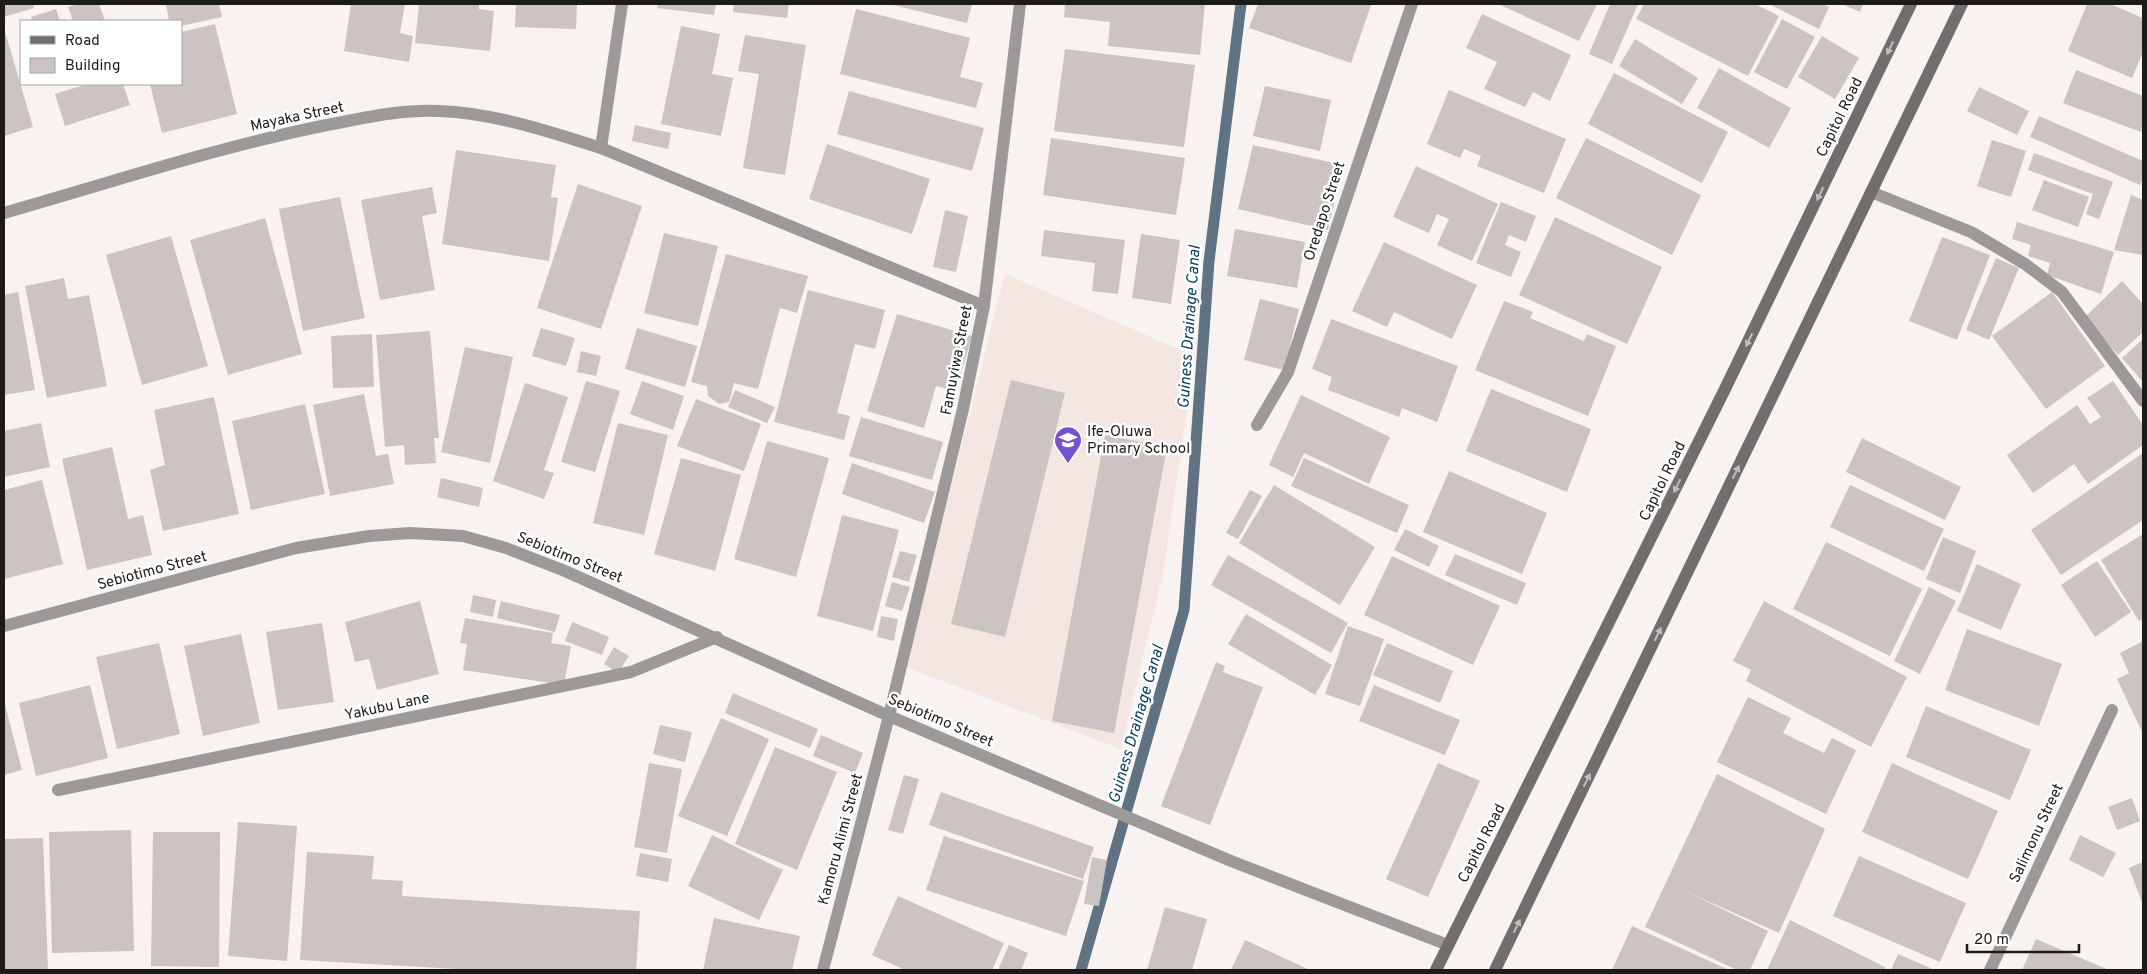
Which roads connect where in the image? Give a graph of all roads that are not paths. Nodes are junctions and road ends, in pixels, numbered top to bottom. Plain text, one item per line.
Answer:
1 (622, 4) edge
2 (1020, 4) edge
3 (1412, 4) edge
4 (1911, 4) edge
5 (1962, 4) edge
6 (601, 148) junction
7 (1871, 192) junction
8 (4, 213) edge
9 (984, 306) junction
10 (2143, 401) edge
11 (1257, 425) dead end
12 (4, 626) edge
13 (718, 637) junction
14 (2112, 710) dead end
15 (889, 716) junction
16 (58, 790) dead end
17 (1448, 945) junction
18 (823, 970) edge
19 (1436, 970) edge
20 (1495, 970) edge
21 (1990, 970) edge

1 - 6 street
2 - 9 street, Famuyiwa Street
3 - 11 street, Oredapo Street
4 -> 17 main road, Capitol Road
5 - 7 main road
6 - 8 street, Mayaka Street
6 - 9 street, Mayaka Street
7 - 10 street
20 -> 7 main road
9 - 15 street, Famuyiwa Street
12 - 13 street, Sebiotimo Street
13 - 15 street, Sebiotimo Street
13 - 16 street, Yakubu Lane
14 - 21 street, Salimonu Street
15 - 17 street, Sebiotimo Street
15 - 18 street, Kamoru Alimi Street
17 - 19 main road, Capitol Road

